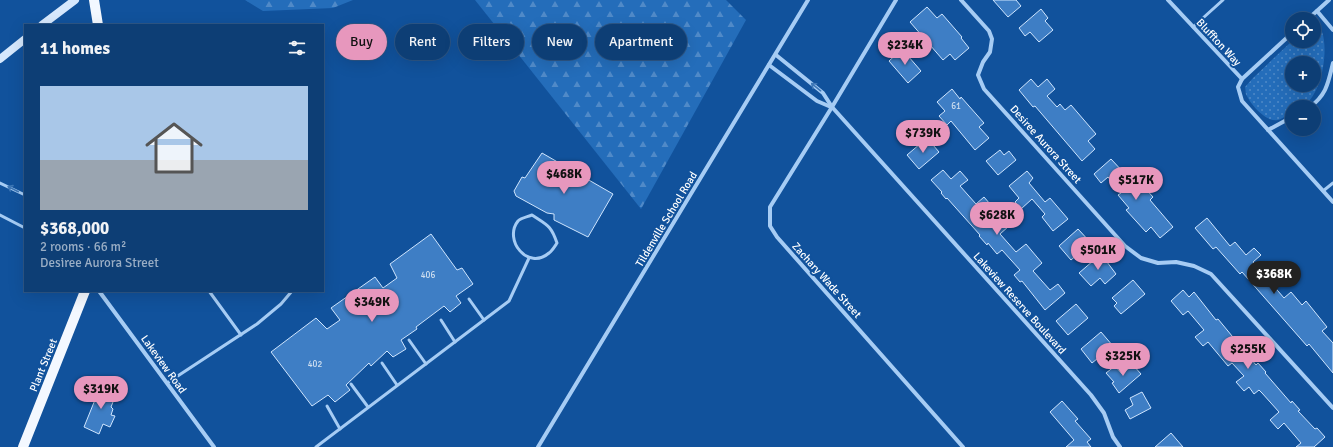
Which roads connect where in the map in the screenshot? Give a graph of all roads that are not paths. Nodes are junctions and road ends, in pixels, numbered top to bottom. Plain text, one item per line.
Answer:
1 (75, 0) edge
2 (94, 0) edge
3 (808, 0) edge
4 (896, 0) edge
5 (961, 0) edge
6 (1168, 0) edge
7 (1223, 0) edge
8 (1329, 0) edge
9 (1317, 11) joint
10 (43, 24) edge
11 (98, 24) edge
12 (1193, 27) junction
13 (1333, 30) edge
14 (1285, 39) edge
15 (24, 40) edge
16 (776, 55) junction
17 (0, 59) edge
18 (1333, 63) edge
19 (770, 65) junction
20 (1242, 79) junction
21 (1318, 100) edge
22 (832, 108) junction
23 (1285, 121) edge
24 (1268, 130) junction
25 (0, 183) edge
26 (1333, 183) edge
27 (1323, 191) junction
28 (24, 195) edge
29 (1333, 202) edge
30 (0, 215) edge
31 (24, 227) edge
32 (529, 258) junction
33 (85, 292) edge
34 (100, 292) edge
35 (210, 292) edge
36 (291, 292) edge
37 (469, 299) dead end
38 (441, 320) dead end
39 (484, 320) junction
40 (241, 335) junction
41 (409, 340) dead end
42 (455, 342) junction
43 (382, 363) dead end
44 (426, 364) junction
45 (167, 383) junction
46 (351, 384) dead end
47 (397, 386) junction
48 (327, 406) dead end
49 (368, 407) junction
50 (1333, 408) edge
51 (340, 429) junction
52 (23, 447) edge
53 (214, 447) edge
54 (316, 447) edge
55 (538, 447) edge
56 (963, 447) edge
57 (1120, 447) edge

1 - 10 street
2 - 11 main road
3 - 16 street, Tildenville School Road
4 - 22 street
5 - 50 street, Desiree Aurora Street
6 - 12 street, Bluffton Way
7 - 12 lane
8 - 9 street
9 - 13 street
12 - 20 street, Bluffton Way
14 - 20 street
15 - 17 street
16 - 19 street, Tildenville School Road
22 -> 16 street, Lakeview Reserve Boulevard
18 - 21 street
19 - 22 street, Lakeview Reserve Boulevard
19 - 55 street, Tildenville School Road
20 - 24 street
22 - 56 street, Zachary Wade Street
22 - 57 street, Lakeview Reserve Boulevard
23 - 24 street
24 - 27 street
28 -> 25 lane
26 - 27 lane
27 - 29 street
30 - 31 lane
32 - 32 lane
32 - 39 lane
33 - 52 main road, Plant Street
34 - 45 street, Lakeview Road
35 - 40 lane
36 - 40 lane
37 - 39 lane
38 - 42 lane
39 - 42 lane
40 - 45 lane
41 - 44 lane
42 - 44 lane
43 - 47 lane
44 - 47 lane
45 - 53 street, Lakeview Road
46 - 49 lane
47 - 49 lane
48 - 51 lane
49 - 51 lane
51 - 54 lane

